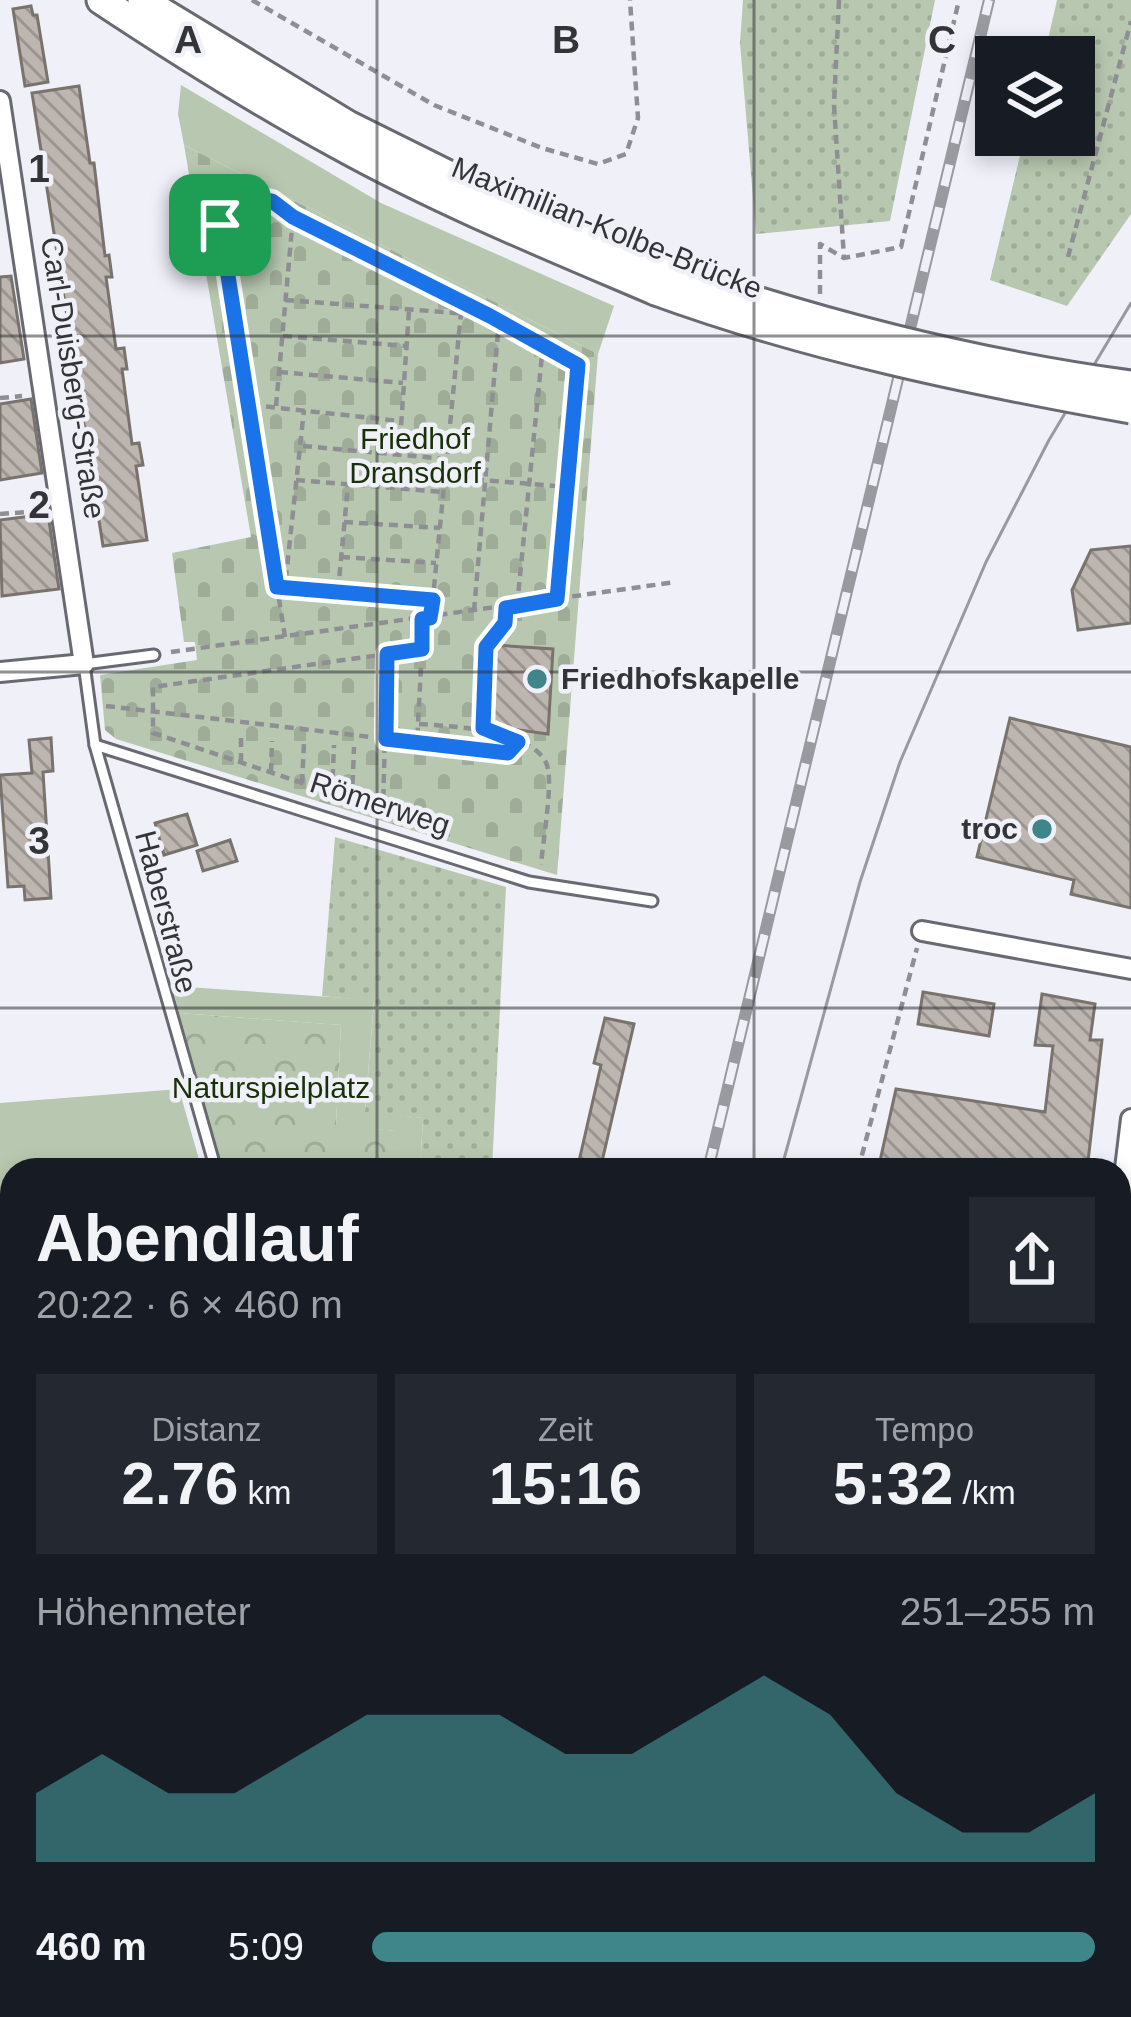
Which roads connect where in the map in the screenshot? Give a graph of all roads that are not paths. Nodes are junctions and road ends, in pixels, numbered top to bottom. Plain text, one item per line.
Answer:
1 (100, 0) edge
2 (142, 0) edge
3 (0, 101) edge
4 (659, 280) junction
5 (1131, 386) edge
6 (1131, 409) edge
7 (154, 655) road end
8 (84, 664) junction
9 (0, 672) edge
10 (95, 746) junction
11 (652, 901) dead end
12 (922, 931) road end
13 (1131, 969) edge
14 (1131, 1119) edge
15 (213, 1158) edge
16 (1126, 1158) edge

1 - 4 street, Maximilian-Kolbe-Brücke
2 - 4 street, Maximilian-Kolbe-Brücke
3 - 8 street, Carl-Duisberg-Straße
4 - 5 street, Maximilian-Kolbe-Brücke, bridge
4 - 6 street, Maximilian-Kolbe-Brücke, bridge
7 - 8 lane
8 - 9 street
8 - 10 lane, Haberstraße
10 - 11 lane, Römerweg
10 - 15 lane, Haberstraße
12 - 13 street
14 - 16 street

